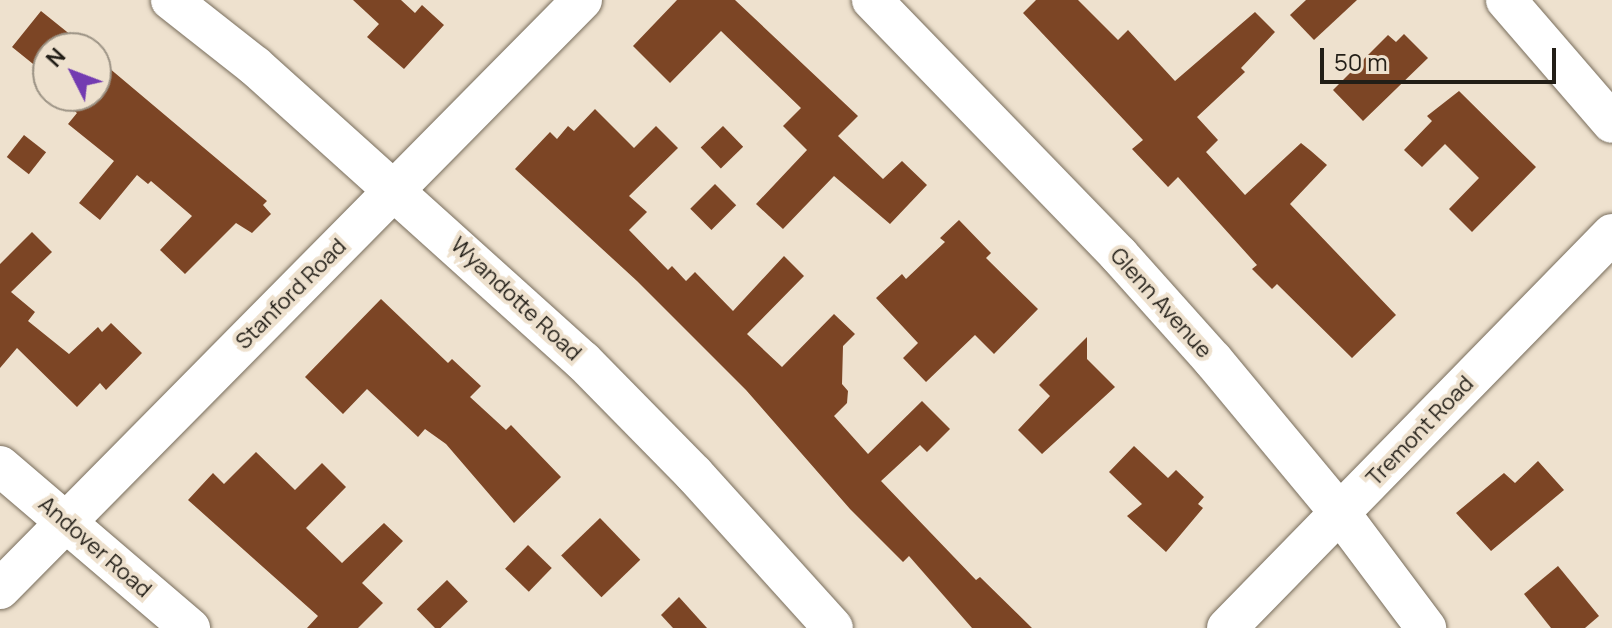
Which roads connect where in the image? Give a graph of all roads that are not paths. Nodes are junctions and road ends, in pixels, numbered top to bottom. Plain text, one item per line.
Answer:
1 (171, 0) edge
2 (582, 0) edge
3 (872, 0) edge
4 (1506, 0) edge
5 (1612, 123) edge
6 (394, 189) junction
7 (1612, 234) edge
8 (0, 466) edge
9 (1340, 513) junction
10 (66, 521) junction
11 (0, 589) edge
12 (190, 628) edge
13 (833, 628) edge
14 (1227, 628) edge
15 (1426, 628) edge

1 - 6 street, Wyandotte Road
2 - 6 street, Stanford Road
3 - 9 street, Glenn Avenue
4 - 5 street
6 - 10 street, Stanford Road
6 - 13 street, Wyandotte Road
7 - 9 street, Tremont Road
8 - 10 street, Andover Road
9 - 14 street, Tremont Road
9 - 15 street, Glenn Avenue
10 - 11 street, Stanford Road
10 - 12 street, Andover Road

